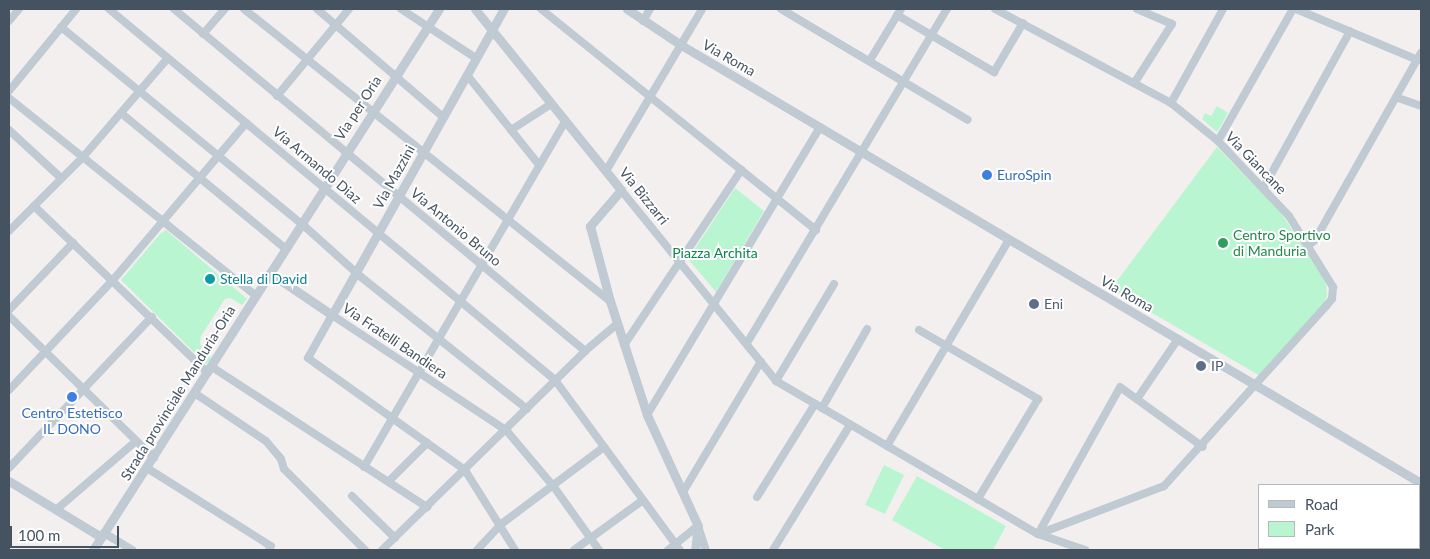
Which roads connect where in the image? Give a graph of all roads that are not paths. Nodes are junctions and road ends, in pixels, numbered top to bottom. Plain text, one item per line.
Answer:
1 (19, 9) edge
2 (76, 9) edge
3 (109, 9) edge
4 (174, 9) edge
5 (225, 9) edge
6 (244, 9) edge
7 (317, 9) edge
8 (349, 9) edge
9 (401, 9) edge
10 (440, 9) edge
11 (475, 9) edge
12 (504, 9) edge
13 (541, 9) edge
14 (627, 9) edge
15 (650, 9) edge
16 (702, 9) edge
17 (781, 9) edge
18 (947, 9) edge
19 (995, 9) edge
20 (1137, 9) edge
21 (1223, 9) edge
22 (1295, 9) edge
23 (899, 12) edge
24 (9, 21) edge
25 (643, 21) junction
26 (1023, 23) junction
27 (336, 25) junction
28 (429, 26) junction
29 (61, 28) junction
30 (492, 30) junction
31 (1350, 31) junction
32 (203, 34) junction
33 (932, 34) junction
34 (681, 45) junction
35 (1420, 56) edge
36 (168, 58) junction
37 (476, 58) junction
38 (306, 60) junction
39 (870, 60) junction
40 (396, 75) junction
41 (467, 75) junction
42 (12, 80) edge
43 (905, 82) junction
44 (1135, 82) junction
45 (9, 91) edge
46 (138, 92) junction
47 (277, 96) junction
48 (650, 96) junction
49 (9, 98) edge
50 (1398, 98) junction
51 (1171, 103) junction
52 (551, 104) junction
53 (1421, 106) edge
54 (371, 111) junction
55 (121, 113) junction
56 (444, 117) junction
57 (968, 120) dead end
58 (565, 121) junction
59 (246, 123) junction
60 (820, 127) junction
61 (9, 130) edge
62 (511, 130) junction
63 (1218, 141) junction
64 (863, 152) junction
65 (345, 153) junction
66 (423, 153) junction
67 (219, 156) junction
68 (83, 157) junction
69 (540, 166) junction
70 (741, 170) junction
71 (606, 171) junction
72 (60, 177) junction
73 (200, 178) junction
74 (325, 187) junction
75 (1264, 187) junction
76 (621, 190) junction
77 (399, 196) junction
78 (777, 199) junction
79 (34, 206) junction
80 (508, 222) junction
81 (164, 223) junction
82 (302, 224) junction
83 (816, 230) junction
84 (9, 231) edge
85 (378, 233) junction
86 (1009, 240) junction
87 (73, 243) junction
88 (1309, 245) junction
89 (285, 248) junction
90 (681, 262) junction
91 (484, 266) junction
92 (270, 273) junction
93 (356, 273) junction
94 (113, 280) junction
95 (834, 284) dead end
96 (256, 296) junction
97 (610, 301) junction
98 (462, 303) junction
99 (714, 303) junction
100 (9, 310) edge
101 (332, 315) junction
102 (9, 316) edge
103 (152, 317) junction
104 (617, 324) junction
105 (867, 329) dead end
106 (919, 330) dead end
107 (440, 338) junction
108 (1178, 339) junction
109 (747, 342) junction
110 (624, 345) junction
111 (947, 345) junction
112 (584, 351) junction
113 (44, 352) junction
114 (761, 361) junction
115 (210, 370) junction
116 (420, 374) junction
117 (555, 380) junction
118 (776, 381) junction
119 (1258, 385) junction
120 (9, 390) edge
121 (83, 390) junction
122 (196, 394) junction
123 (1137, 399) junction
124 (818, 406) junction
125 (527, 409) junction
126 (647, 415) junction
127 (393, 418) junction
128 (850, 425) junction
129 (506, 430) junction
130 (136, 441) junction
131 (426, 443) junction
132 (887, 446) junction
133 (604, 447) junction
134 (1203, 447) junction
135 (154, 458) junction
136 (364, 467) junction
137 (9, 468) edge
138 (148, 468) junction
139 (465, 470) junction
140 (9, 480) edge
141 (389, 481) junction
142 (1421, 483) edge
143 (554, 487) junction
144 (683, 492) junction
145 (352, 496) dead end
146 (757, 497) dead end
147 (978, 499) junction
148 (643, 500) junction
149 (427, 506) junction
150 (57, 509) junction
151 (500, 526) junction
152 (698, 526) junction
153 (1038, 534) junction
154 (103, 535) junction
155 (395, 538) junction
156 (590, 538) junction
157 (677, 547) edge
158 (270, 548) edge
159 (93, 550) edge
160 (132, 550) edge
161 (365, 550) edge
162 (382, 550) edge
163 (477, 550) edge
164 (515, 550) edge
165 (574, 550) edge
166 (599, 550) edge
167 (668, 550) edge
168 (695, 550) edge
169 (706, 550) edge
170 (773, 550) edge
171 (1085, 550) edge

1 - 24 street
2 - 29 street
3 - 36 street, Via Armando Diaz
4 - 32 street, Via Antonio Bruno
5 - 32 street
6 - 38 street
7 - 27 street
8 - 27 street
9 - 28 street
10 - 28 street, Via per Oria
11 - 30 street, Via Bizzarri
12 - 30 street, Via Mazzini
13 - 48 street
14 - 25 street, Via Roma
15 - 25 street
16 - 34 street
17 - 39 street
18 - 33 street
19 - 26 street, Via Giancane
20 - 44 street
21 - 51 street
22 - 31 street
22 - 63 street
23 - 33 street
23 - 39 street
25 - 34 street, Via Roma
26 - 33 street
26 - 44 street, Via Giancane
27 - 38 street
27 - 40 street
28 - 37 street
28 - 40 street, Via per Oria
29 - 42 street
29 - 46 street
30 - 37 street, Via Mazzini
30 - 52 street, Via Bizzarri
31 - 35 street
31 - 75 street
32 - 47 street, Via Antonio Bruno
33 - 43 street
34 - 48 street
34 - 60 street, Via Roma
35 - 50 street
36 - 46 street
36 - 59 street, Via Armando Diaz
37 - 41 street, Via Mazzini
38 - 47 street
38 - 54 street
39 - 43 street
40 - 54 street, Via per Oria
40 - 56 street
41 - 56 street, Via Mazzini
41 - 62 street
42 - 45 street
43 - 57 street
43 - 64 street
44 - 51 street, Via Giancane
46 - 55 street
46 - 67 street
47 - 65 street, Via Antonio Bruno
48 - 70 street
48 - 71 street
49 - 68 street
50 - 53 street
50 - 88 street
51 - 63 street, Via Giancane
52 - 58 street, Via Bizzarri
52 - 62 street
54 - 65 street, Via per Oria
54 - 66 street
55 - 68 street
55 - 73 street
56 - 66 street, Via Mazzini
58 - 69 street
58 - 71 street, Via Bizzarri
59 - 67 street
59 - 74 street, Via Armando Diaz
60 - 64 street, Via Roma
60 - 78 street
61 - 72 street
62 - 69 street
63 - 75 street, Via Giancane
64 - 83 street
64 - 86 street, Via Roma
65 - 74 street, Via per Oria
65 - 77 street, Via Antonio Bruno
66 - 77 street, Via Mazzini
66 - 80 street
67 - 73 street
67 - 82 street
68 - 72 street
68 - 81 street
69 - 80 street
70 - 78 street
70 - 90 street
71 - 76 street, Via Bizzarri
72 - 79 street
73 - 81 street
73 - 89 street
74 - 82 street, Via per Oria
74 - 85 street, Via Armando Diaz
75 - 88 street, Via Giancane
76 - 90 street, Via Bizzarri
76 - 97 street
77 - 85 street, Via Mazzini
77 - 91 street, Via Antonio Bruno
78 - 83 street
78 - 99 street
79 - 84 street
79 - 87 street
80 - 91 street
80 - 97 street
81 - 94 street
81 - 96 street
82 - 89 street, Strada provinciale Manduria-Oria
82 - 93 street
83 - 109 street
85 - 93 street, Via Mazzini
85 - 98 street, Via Armando Diaz
86 - 108 street, Via Roma
86 - 111 street
87 - 94 street
87 - 100 street
88 - 119 street, Via Giancane
89 - 92 street, Strada provinciale Manduria-Oria
90 - 99 street, Via Bizzarri
90 - 110 street
91 - 98 street
91 - 112 street, Via Antonio Bruno
92 - 96 street, Strada provinciale Manduria-Oria
92 - 101 street, Via Fratelli Bandiera
93 - 101 street, Via Mazzini
93 - 107 street
94 - 103 street
94 - 113 street
95 - 118 street
96 - 115 street, Strada provinciale Manduria-Oria
97 - 104 street
98 - 107 street
98 - 117 street, Via Armando Diaz
99 - 109 street, Via Bizzarri
99 - 126 street
101 - 116 street, Via Fratelli Bandiera
101 - 127 street, Via Mazzini
102 - 113 street
103 - 115 street
103 - 121 street
104 - 110 street
104 - 112 street
105 - 124 street
106 - 111 street
107 - 116 street
107 - 125 street
108 - 119 street, Via Roma
108 - 123 street
109 - 114 street, Via Bizzarri
110 - 126 street
111 - 132 street
111 - 147 street
112 - 117 street
113 - 120 street
113 - 121 street
114 - 118 street, Via Bizzarri
114 - 144 street
115 - 122 street, Strada provinciale Manduria-Oria
115 - 136 street
116 - 127 street
116 - 129 street, Via Fratelli Bandiera
117 - 125 street
117 - 133 street, Via Armando Diaz
118 - 124 street, Via Bizzarri
119 - 134 street, Via Giancane
119 - 142 street, Via Roma
121 - 130 street
121 - 137 street
122 - 135 street, Strada provinciale Manduria-Oria
122 - 161 street
123 - 134 street
123 - 153 street
124 - 128 street, Via Bizzarri
124 - 146 street
125 - 129 street
126 - 144 street
127 - 131 street
127 - 136 street
128 - 132 street, Via Bizzarri
128 - 170 street
129 - 139 street
129 - 143 street, Via Fratelli Bandiera
130 - 135 street
130 - 150 street
131 - 139 street
131 - 141 street
132 - 147 street, Via Bizzarri
133 - 143 street
133 - 148 street, Via Armando Diaz
134 - 153 street, Via Giancane
135 - 138 street, Strada provinciale Manduria-Oria
136 - 141 street
138 - 154 street, Strada provinciale Manduria-Oria
138 - 158 street
139 - 149 street
139 - 151 street
140 - 150 street
141 - 149 street
143 - 151 street
143 - 156 street, Via Fratelli Bandiera
144 - 152 street
145 - 155 street
147 - 153 street, Via Bizzarri
148 - 156 street
148 - 157 street, Via Armando Diaz
149 - 155 street
150 - 154 street
151 - 163 street
151 - 164 street
152 - 157 street
152 - 168 street
152 - 169 street
153 - 171 street, Via Bizzarri
154 - 159 street, Strada provinciale Manduria-Oria
154 - 160 street
155 - 162 street
156 - 165 street
156 - 166 street, Via Fratelli Bandiera
157 - 167 street

